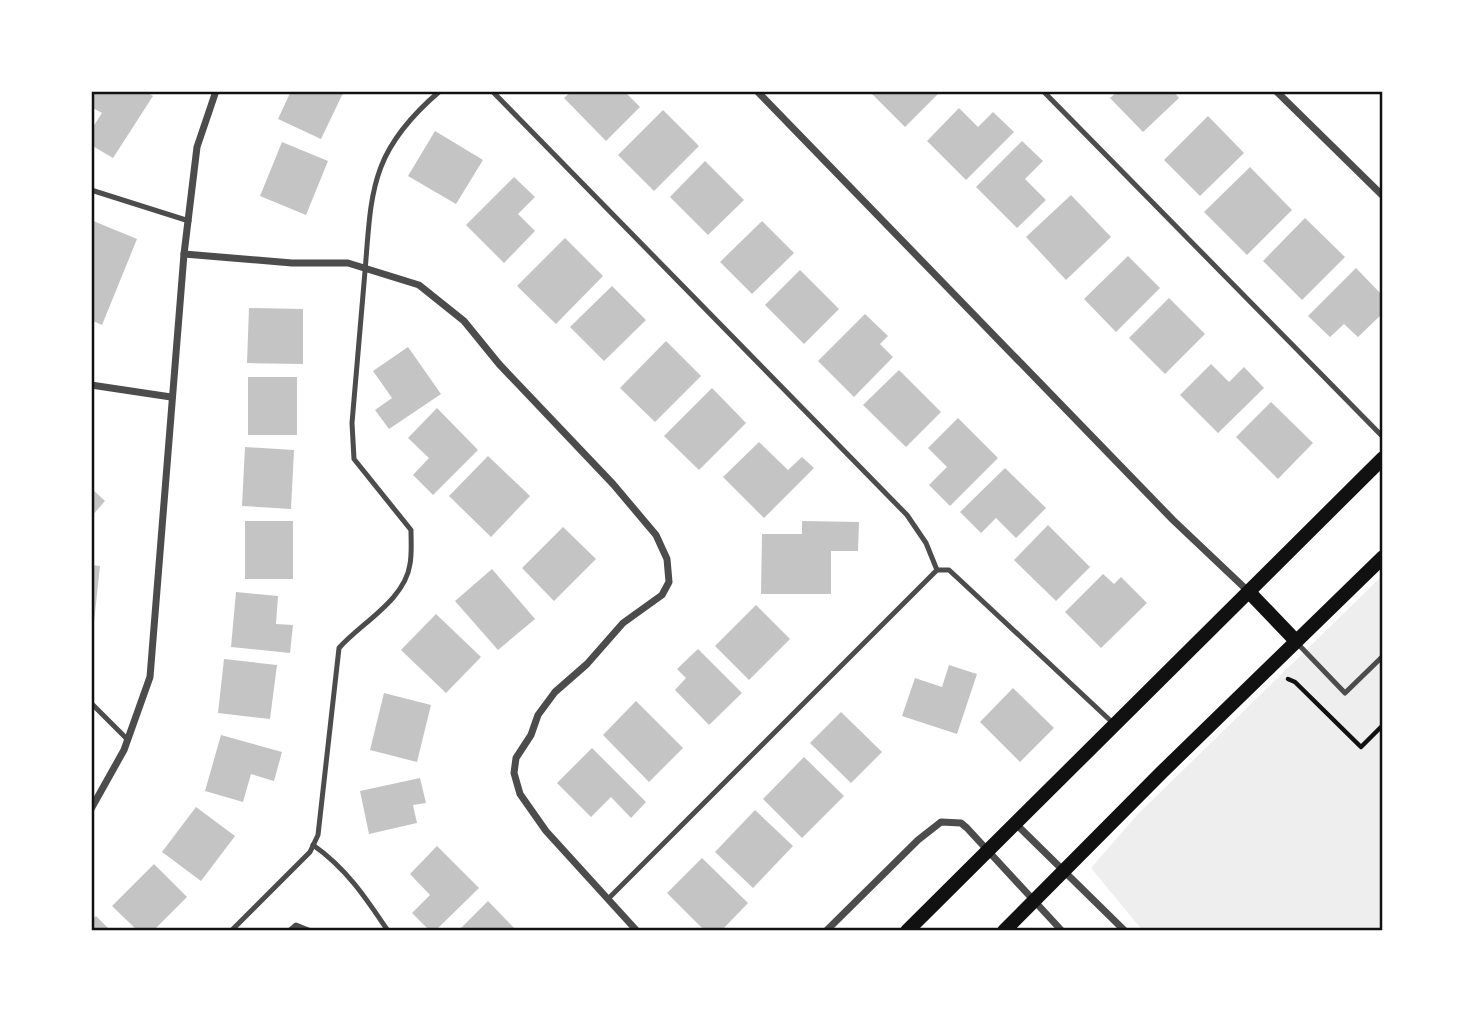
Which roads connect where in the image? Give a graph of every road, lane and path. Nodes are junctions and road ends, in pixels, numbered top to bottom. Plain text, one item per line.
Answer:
1 (216, 91) edge
2 (440, 91) edge
3 (492, 91) edge
4 (757, 91) edge
5 (1042, 91) edge
6 (1276, 91) edge
7 (91, 190) edge
8 (1383, 197) edge
9 (189, 221) junction
10 (184, 254) junction
11 (365, 268) junction
12 (91, 385) edge
13 (171, 397) junction
14 (1383, 436) edge
15 (1383, 458) edge
16 (1383, 557) edge
17 (937, 570) junction
18 (1250, 592) junction
19 (1295, 640) junction
20 (1383, 656) edge
21 (1288, 679) dead end
22 (91, 703) edge
23 (1114, 724) junction
24 (1383, 726) edge
25 (128, 740) junction
26 (91, 809) edge
27 (1016, 824) junction
28 (313, 845) junction
29 (989, 851) junction
30 (1065, 872) junction
31 (608, 899) junction
32 (1035, 901) junction
33 (231, 931) edge
34 (289, 931) edge
35 (311, 931) edge
36 (388, 931) edge
37 (637, 931) edge
38 (826, 931) edge
39 (907, 931) edge
40 (1004, 931) edge
41 (1062, 931) edge
42 (1125, 931) edge

1 - 9 street
2 - 11 lane
3 - 17 lane
4 - 18 street
5 - 14 lane
6 - 8 street
7 - 9 lane
9 - 10 street
10 - 11 street
10 - 13 street
11 - 28 lane
11 - 31 street
12 - 13 street
13 - 25 street
15 - 18 main road
16 - 19 main road
17 - 23 lane
17 - 31 lane
18 - 19 main road
18 - 23 main road
19 - 20 lane
19 - 30 main road
21 - 24 path
22 - 25 lane
23 - 27 main road
25 - 26 street
27 - 29 main road
27 - 30 street
28 - 33 lane
28 - 36 lane
29 - 32 street
29 - 38 street
29 - 39 main road
30 - 32 main road
30 - 42 street
31 - 37 street
32 - 40 main road
32 - 41 street
34 - 35 lane

